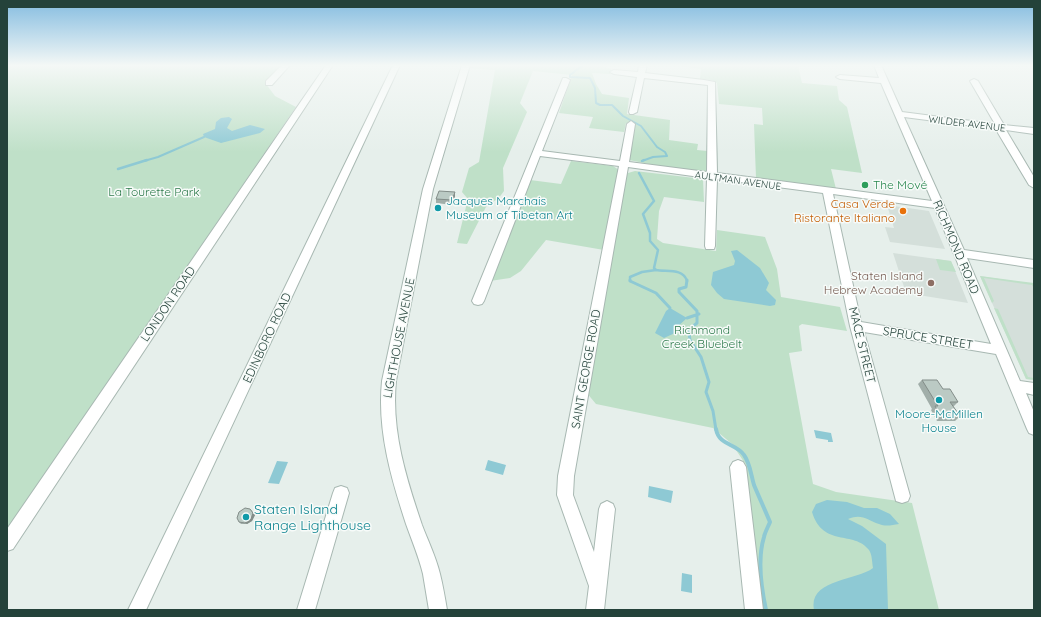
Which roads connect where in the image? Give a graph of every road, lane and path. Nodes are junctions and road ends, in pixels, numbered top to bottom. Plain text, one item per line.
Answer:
1 (310, 94) edge
2 (383, 94) edge
3 (457, 94) edge
4 (561, 94) edge
5 (637, 94) edge
6 (712, 94) edge
7 (891, 94) edge
8 (982, 94) edge
9 (633, 112) dead end
10 (900, 114) junction
11 (631, 124) dead end
12 (1000, 127) junction
13 (1034, 131) edge
14 (538, 153) junction
15 (625, 165) junction
16 (712, 177) junction
17 (1034, 184) edge
18 (828, 192) junction
19 (939, 205) junction
20 (710, 246) dead end
21 (959, 253) junction
22 (1034, 264) edge
23 (478, 302) dead end
24 (856, 326) junction
25 (1000, 350) junction
26 (1016, 386) junction
27 (1034, 389) edge
28 (1034, 429) edge
29 (738, 467) dead end
30 (341, 493) dead end
31 (902, 496) dead end
32 (607, 509) dead end
33 (7, 543) edge
34 (598, 586) junction
35 (137, 610) edge
36 (306, 610) edge
37 (438, 610) edge
38 (595, 610) edge
39 (754, 610) edge

1 - 33 street, LONDON ROAD
2 - 35 street, EDINBORO ROAD
3 - 37 street, LIGHTHOUSE AVENUE
4 - 14 street
5 - 9 street
6 - 16 street
7 - 10 street, RICHMOND ROAD
8 - 12 street
10 - 12 street, WILDER AVENUE
10 - 19 street, RICHMOND ROAD
11 - 15 street, SAINT GEORGE ROAD
12 - 13 street, WILDER AVENUE
12 - 17 street
14 - 15 street, AULTMAN AVENUE
14 - 23 street
15 - 16 street, AULTMAN AVENUE
15 - 34 street, SAINT GEORGE ROAD
16 - 18 street, AULTMAN AVENUE
16 - 20 street
18 - 19 street, AULTMAN AVENUE
18 - 24 street, MACE STREET
19 - 21 street, RICHMOND ROAD
21 - 22 street
21 - 25 street, RICHMOND ROAD
24 - 25 street, SPRUCE STREET
24 - 31 street, MACE STREET
25 - 26 street, RICHMOND ROAD
26 - 27 street
26 - 28 street, RICHMOND ROAD
29 - 39 street
30 - 36 street
32 - 34 street
34 - 38 street, SAINT GEORGE ROAD

